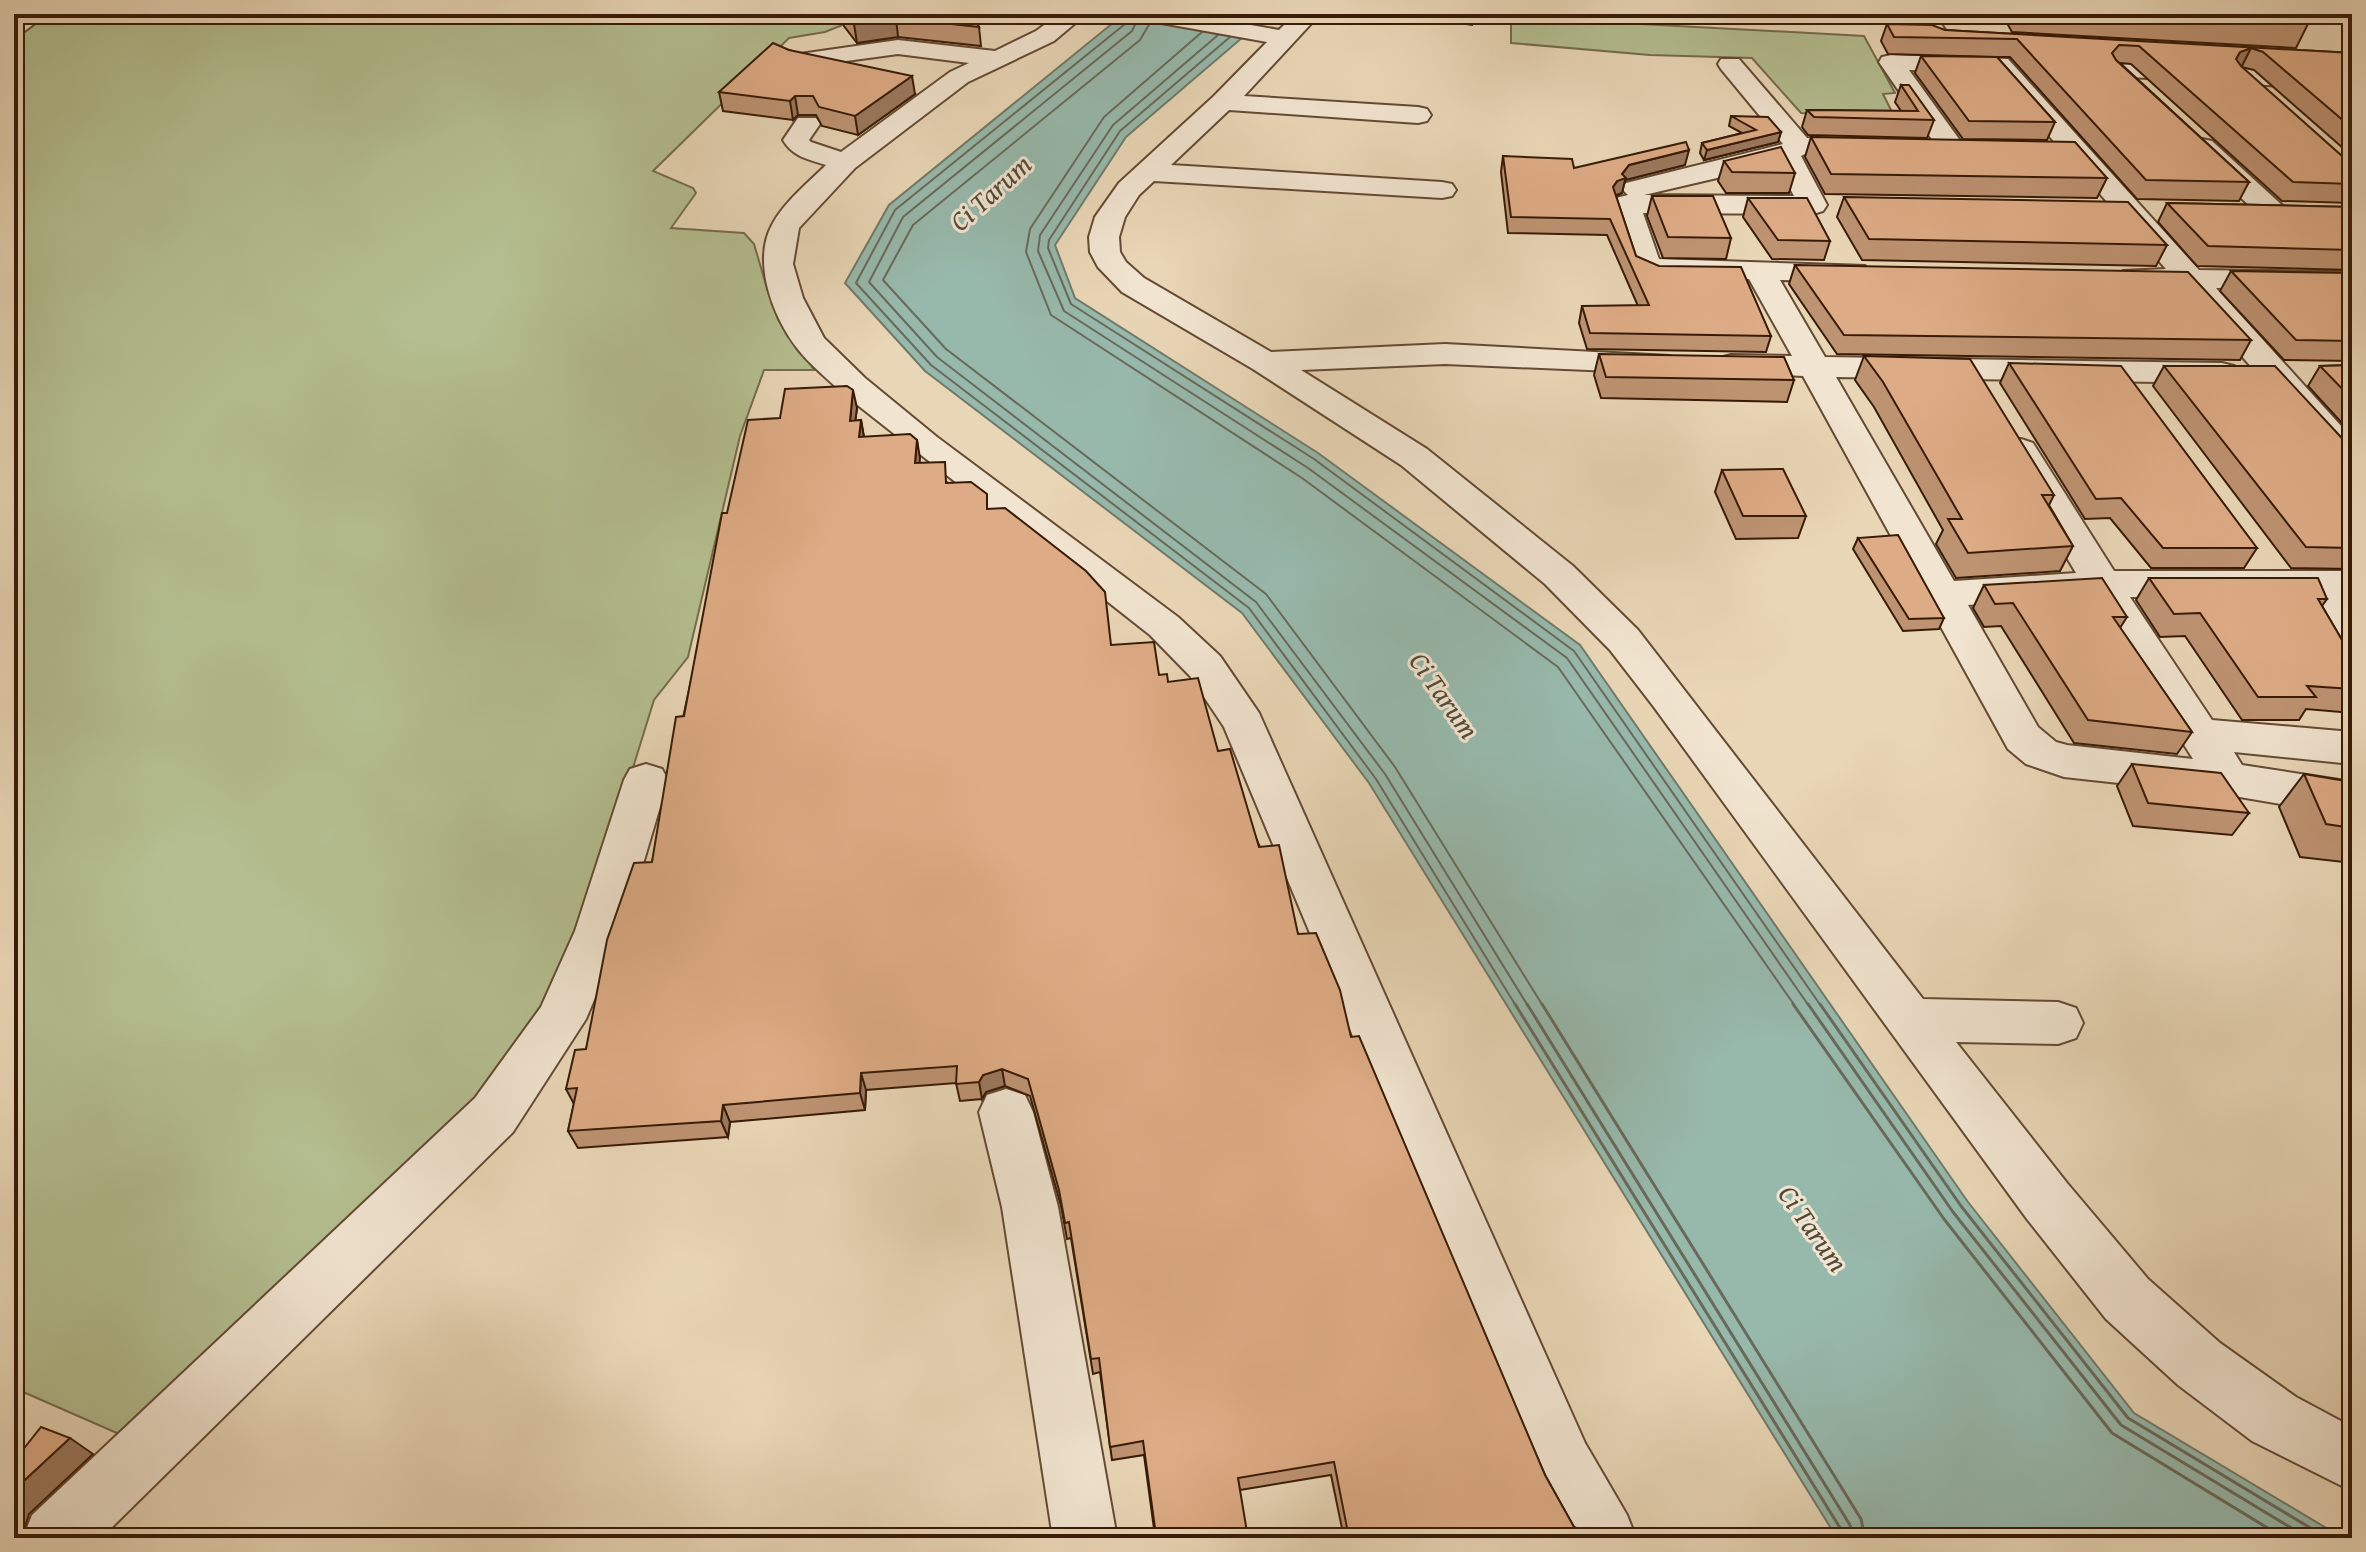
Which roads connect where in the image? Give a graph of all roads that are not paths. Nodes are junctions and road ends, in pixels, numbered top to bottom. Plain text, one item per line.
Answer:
1 (35, 14) edge
2 (1074, 14) edge
3 (1150, 14) edge
4 (1325, 14) edge
5 (1921, 14) edge
6 (14, 28) edge
7 (1287, 29) edge
8 (2000, 39) edge
9 (1018, 40) edge
10 (2070, 45) edge
11 (802, 60) edge
12 (2352, 61) edge
13 (1730, 64) dead end
14 (2120, 71) junction
15 (2243, 77) junction
16 (2352, 82) edge
17 (2153, 101) edge
18 (1223, 102) junction
19 (2276, 106) edge
20 (1418, 115) dead end
21 (807, 124) dead end
22 (2186, 132) edge
23 (1792, 150) junction
24 (845, 162) junction
25 (1145, 172) junction
26 (1442, 190) dead end
27 (1626, 204) junction
28 (1813, 205) junction
29 (1844, 206) edge
30 (2095, 209) edge
31 (2127, 209) junction
32 (2171, 210) edge
33 (2230, 212) edge
34 (2274, 213) junction
35 (2305, 213) edge
36 (1764, 276) junction
37 (2352, 281) edge
38 (1672, 282) edge
39 (2108, 282) edge
40 (2192, 283) junction
41 (2277, 284) junction
42 (2352, 290) edge
43 (1265, 362) junction
44 (1811, 366) junction
45 (1971, 368) junction
46 (2275, 372) junction
47 (2122, 373) junction
48 (2321, 373) edge
49 (2150, 410) edge
50 (2352, 459) edge
51 (2251, 547) edge
52 (2102, 584) junction
53 (2316, 584) edge
54 (1941, 594) junction
55 (2352, 662) edge
56 (2200, 734) junction
57 (2352, 748) edge
58 (2228, 779) junction
59 (646, 780) dead end
60 (2352, 799) edge
61 (1910, 1020) junction
62 (2058, 1023) dead end
63 (1006, 1112) dead end
64 (2352, 1460) edge
65 (55, 1538) edge
66 (1085, 1538) edge
67 (1604, 1538) edge

1 - 6 street
2 - 9 street
3 - 7 street
4 - 18 street
5 - 8 street
7 - 18 street
8 - 14 street
8 - 23 street
8 - 31 street
9 - 11 street
9 - 24 street
10 - 12 street
13 - 23 street
14 - 15 street
14 - 17 street
15 - 16 street
15 - 19 street
18 - 20 street
18 - 25 street
21 - 24 street
22 - 34 street
23 - 27 street
23 - 28 street
24 - 67 street
25 - 26 street
25 - 43 street
27 - 28 street
27 - 36 street
28 - 29 street
28 - 36 street
30 - 31 street
31 - 32 street
31 - 40 street
33 - 34 street
34 - 35 street
36 - 38 street
36 - 44 street
37 - 41 street
39 - 40 street
40 - 41 street
40 - 46 street
41 - 42 street
43 - 44 street
43 - 61 street
44 - 45 street
44 - 54 street
45 - 47 street
45 - 52 street
46 - 47 street
46 - 48 street
46 - 50 street
47 - 49 street
51 - 53 street
52 - 53 street
52 - 54 street
52 - 56 street
53 - 55 street
54 - 58 street
56 - 57 street
56 - 58 street
58 - 60 street
59 - 65 street
61 - 62 street
61 - 64 street
63 - 66 street

